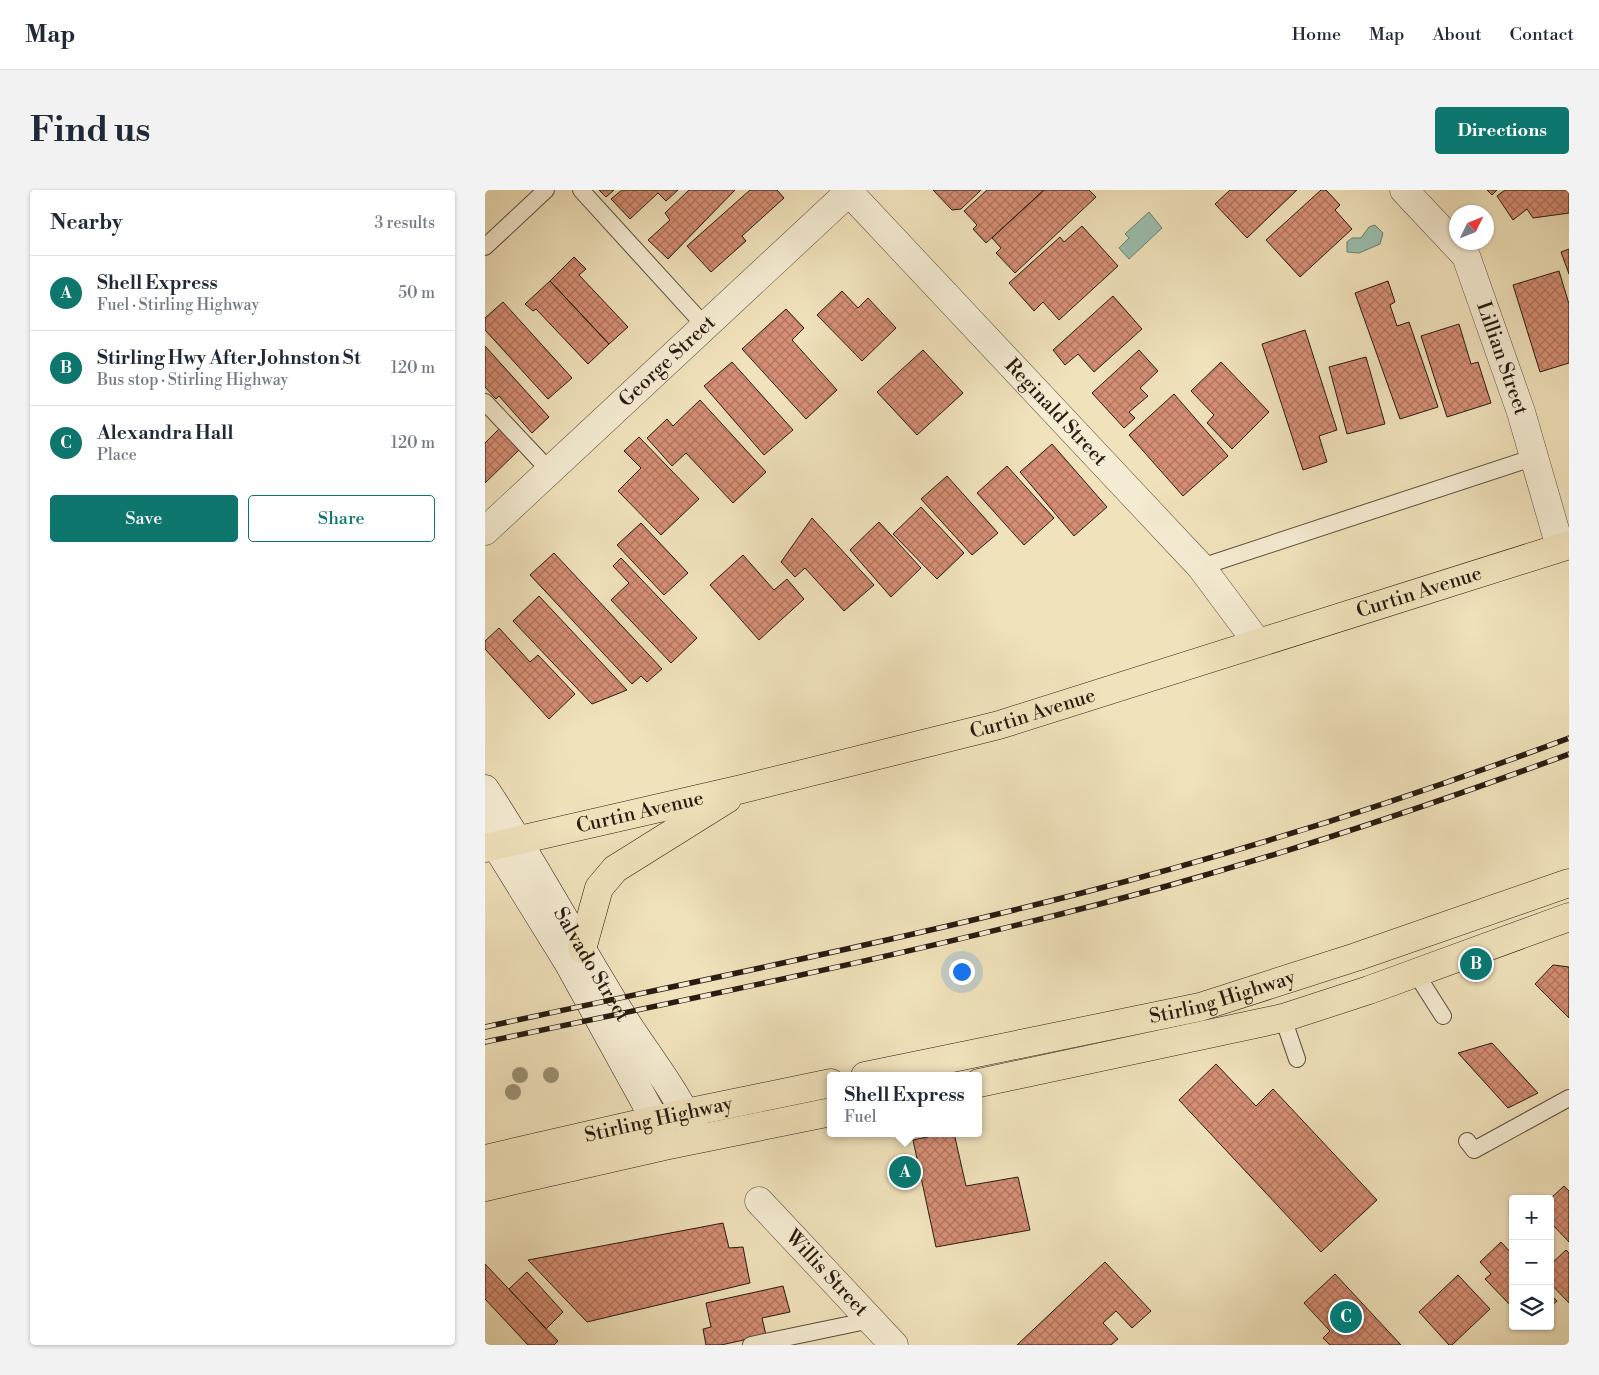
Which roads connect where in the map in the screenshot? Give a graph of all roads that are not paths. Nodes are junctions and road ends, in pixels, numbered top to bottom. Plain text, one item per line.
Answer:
1 (546, 190) edge
2 (581, 190) edge
3 (1404, 190) edge
4 (848, 191) edge
5 (485, 247) edge
6 (705, 326) junction
7 (485, 402) edge
8 (1535, 456) junction
9 (550, 471) junction
10 (485, 531) edge
11 (1564, 546) edge
12 (1201, 567) junction
13 (1257, 642) junction
14 (743, 789) junction
15 (485, 790) edge
16 (496, 840) edge
17 (1569, 883) edge
18 (1569, 916) edge
19 (582, 949) junction
20 (1415, 972) junction
21 (1443, 1016) dead end
22 (1283, 1018) junction
23 (1297, 1060) dead end
24 (884, 1072) edge
25 (982, 1082) edge
26 (827, 1084) edge
27 (1569, 1098) edge
28 (686, 1113) junction
29 (827, 1113) edge
30 (655, 1120) junction
31 (697, 1139) junction
32 (1467, 1141) dead end
33 (664, 1146) junction
34 (485, 1159) edge
35 (485, 1187) edge
36 (759, 1201) dead end
37 (871, 1320) junction
38 (751, 1345) edge
39 (894, 1345) edge

1 - 5 lane
2 - 6 lane
3 - 8 street, Lillian Street
4 - 6 street, George Street
4 - 12 street, Reginald Street
6 - 9 street, George Street
7 - 9 lane
8 - 11 street, Lillian Street
8 - 12 lane
9 - 10 street, George Street
11 - 13 main road, Curtin Avenue
12 - 13 street, Reginald Street
13 - 14 main road, Curtin Avenue
14 - 16 main road, Curtin Avenue
14 - 19 main road
15 - 16 street, Salvado Street
16 - 19 street, Salvado Street
16 - 30 street, Salvado Street
17 - 24 main road, Stirling Highway
18 - 20 main road, Stirling Highway
19 - 28 street, Salvado Street
20 - 21 lane
20 - 22 main road, Stirling Highway
22 - 23 lane
22 - 25 main road, Stirling Highway
26 - 28 main road, Stirling Highway
27 - 32 lane
28 - 30 main road, Stirling Highway
28 - 31 street, Salvado Street
29 - 31 main road, Stirling Highway
30 - 33 street, Salvado Street
30 - 34 main road, Stirling Highway
31 - 33 main road, Stirling Highway
33 - 35 main road, Stirling Highway
36 - 37 street, Willis Street
37 - 38 lane
37 - 39 street, Willis Street

